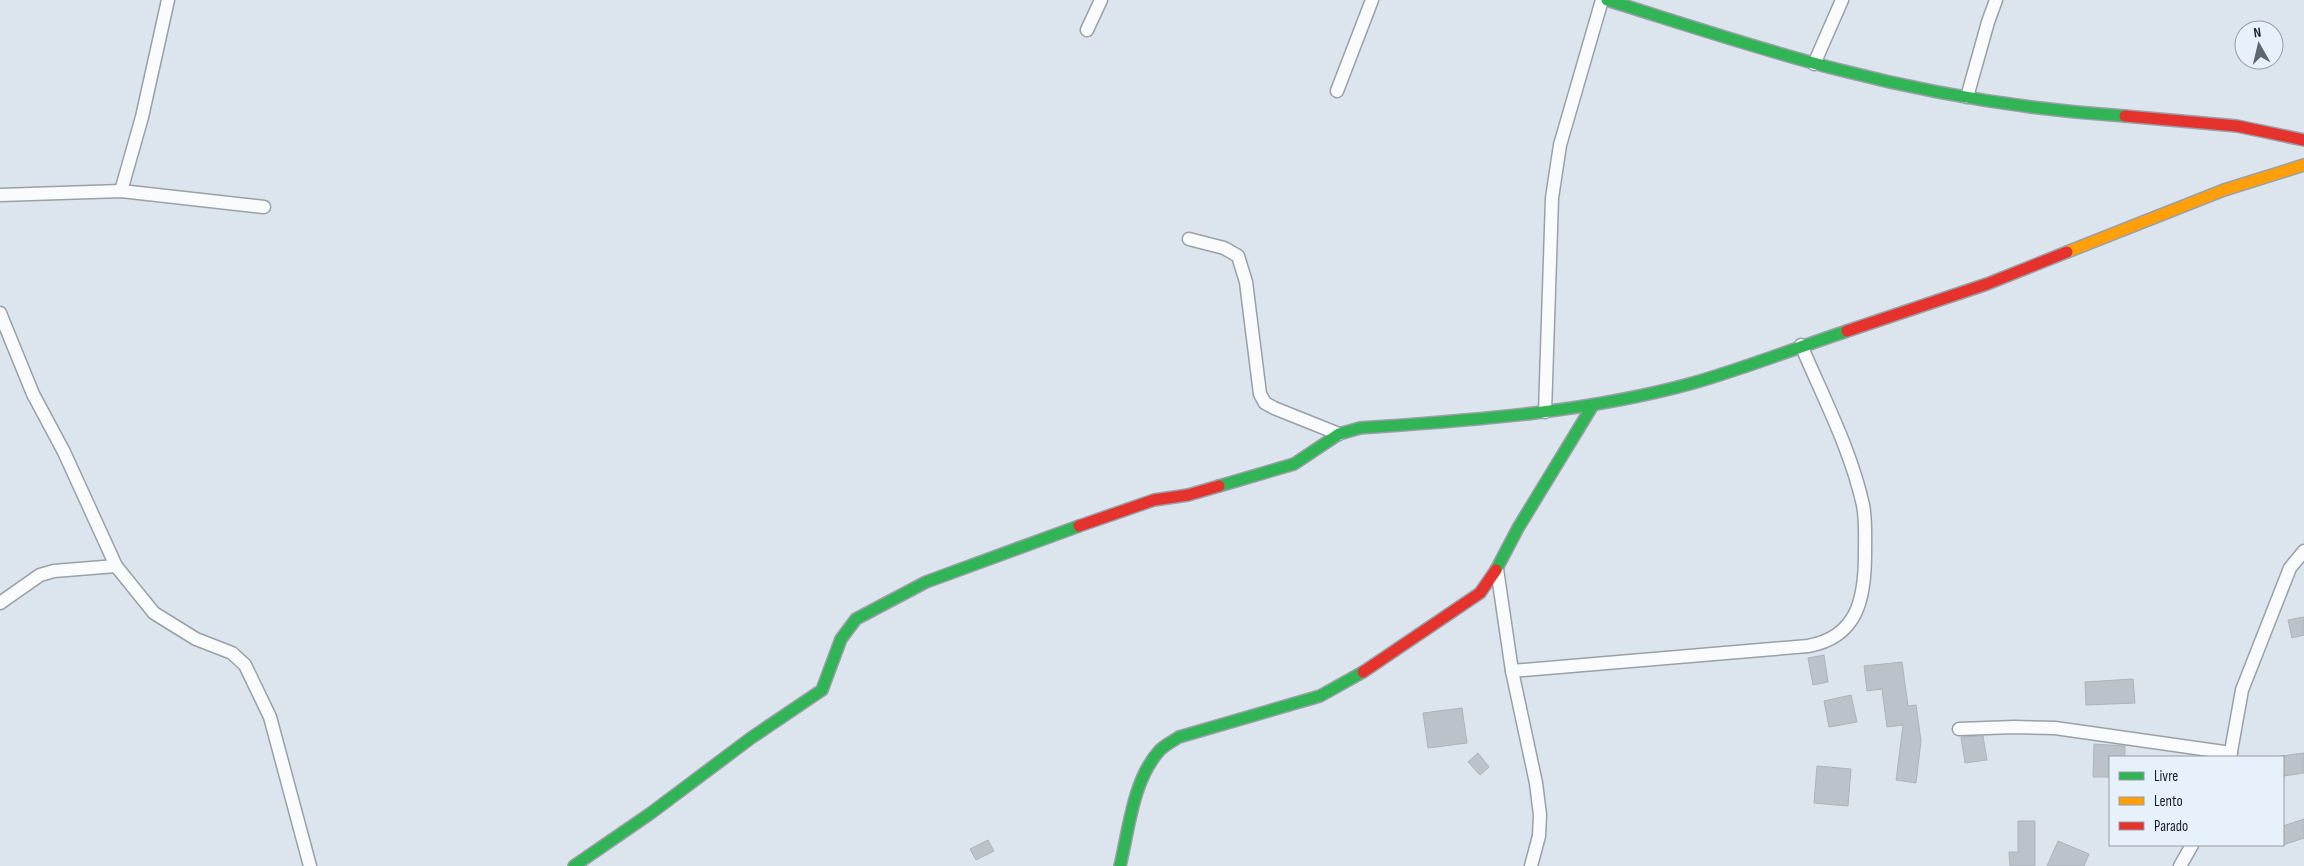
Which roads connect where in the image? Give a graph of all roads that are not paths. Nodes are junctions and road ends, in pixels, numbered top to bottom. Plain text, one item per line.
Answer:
1 (168, 0) edge
2 (1101, 0) edge
3 (1372, 0) edge
4 (1602, 0) edge
5 (1607, 0) edge
6 (1842, 0) edge
7 (1996, 0) edge
8 (1087, 30) dead end
9 (1814, 64) junction
10 (1337, 91) dead end
11 (1967, 97) junction
12 (2304, 140) edge
13 (2304, 165) edge
14 (121, 191) junction
15 (0, 195) edge
16 (264, 207) dead end
17 (1189, 239) dead end
18 (0, 312) edge
19 (1801, 345) junction
20 (1594, 405) junction
21 (1545, 412) junction
22 (1339, 434) junction
23 (2304, 551) edge
24 (116, 566) junction
25 (1497, 569) junction
26 (0, 603) edge
27 (1512, 671) junction
28 (1959, 729) dead end
29 (2231, 755) edge
30 (2191, 846) edge
31 (310, 866) edge
32 (574, 866) edge
33 (1120, 866) edge
34 (1530, 866) edge
35 (2180, 866) edge

1 - 14 street
2 - 8 street
3 - 10 street
4 - 21 street
5 - 9 street
6 - 9 street
7 - 11 street
9 - 11 street
11 - 12 street
13 - 19 street
14 - 15 street
14 - 16 street
17 - 22 street
18 - 24 street
19 - 20 street
19 - 27 street
20 - 21 street
20 - 25 street
21 - 22 street
22 - 32 street
23 - 29 street
24 - 26 street
24 - 31 street
25 - 27 street
25 - 33 street
27 - 34 street
28 - 29 street
30 - 35 street

